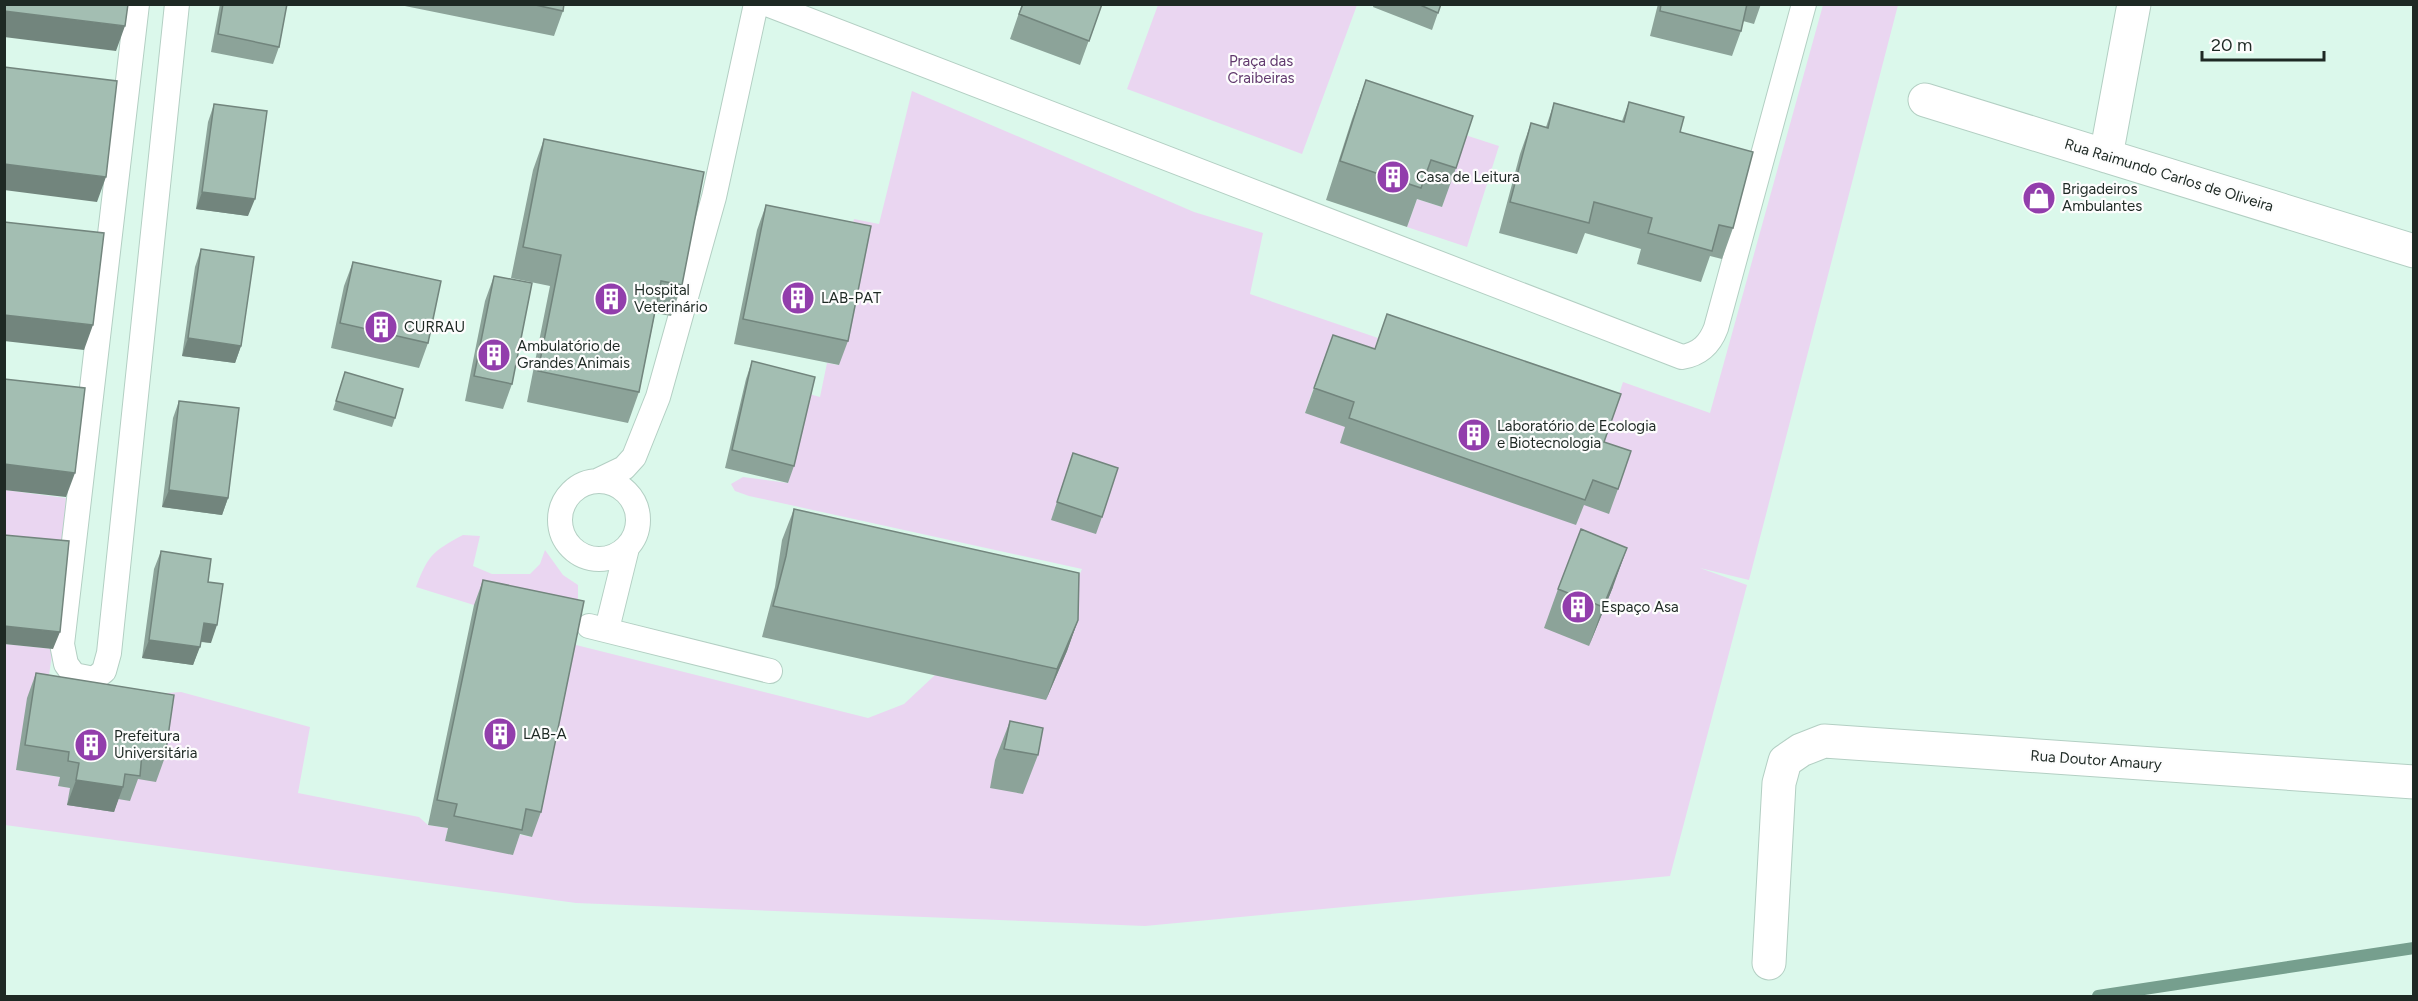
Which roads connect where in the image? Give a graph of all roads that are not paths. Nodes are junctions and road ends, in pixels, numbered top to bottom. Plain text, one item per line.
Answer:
1 (137, 4) edge
2 (177, 4) edge
3 (756, 4) edge
4 (767, 4) edge
5 (1804, 4) edge
6 (2134, 4) edge
7 (1925, 100) dead end
8 (2106, 156) junction
9 (2414, 251) edge
10 (599, 480) junction
11 (627, 548) junction
12 (770, 671) dead end
13 (2414, 782) edge
14 (1769, 963) dead end

1 - 2 lane
3 - 10 lane
4 - 5 lane
6 - 8 street
7 - 8 street, Rua Raimundo Carlos de Oliveira
8 - 9 street, Rua Raimundo Carlos de Oliveira
10 - 11 lane
10 - 11 lane
11 - 12 lane
13 - 14 street, Rua Doutor Amaury

